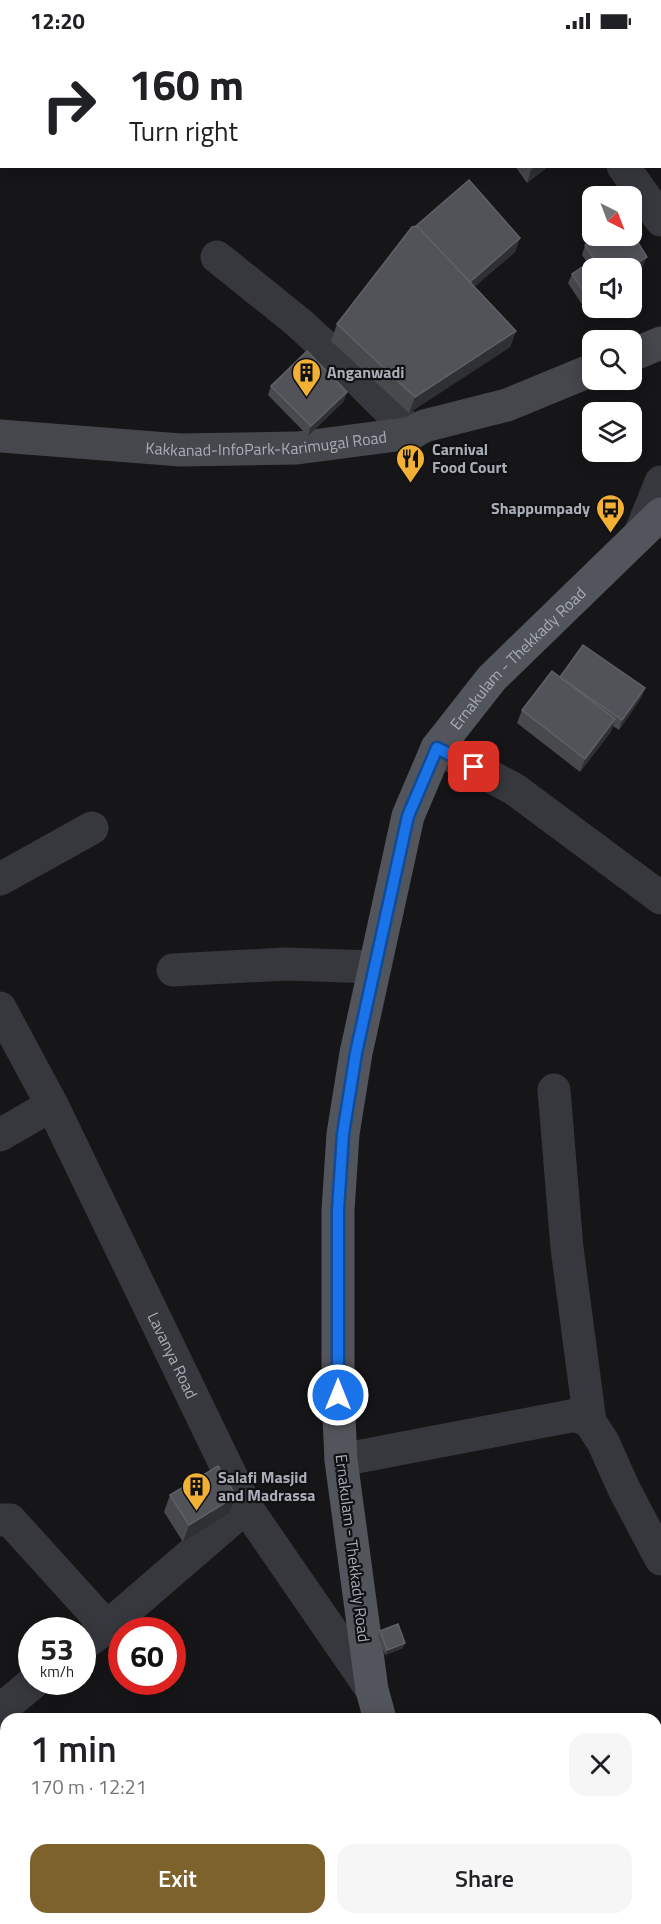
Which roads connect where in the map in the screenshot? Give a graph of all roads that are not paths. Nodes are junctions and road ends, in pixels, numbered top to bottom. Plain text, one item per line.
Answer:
1 (625, 168) edge
2 (661, 220) edge
3 (217, 257) dead end
4 (661, 343) edge
5 (642, 351) edge
6 (582, 374) edge
7 (412, 433) junction
8 (0, 436) edge
9 (661, 482) edge
10 (650, 524) edge
11 (437, 748) junction
12 (92, 828) dead end
13 (0, 879) edge
14 (661, 898) edge
15 (375, 967) junction
16 (172, 970) dead end
17 (0, 1008) edge
18 (554, 1090) dead end
19 (52, 1105) junction
20 (0, 1135) edge
21 (590, 1422) junction
22 (340, 1460) junction
23 (246, 1507) junction
24 (0, 1520) edge
25 (661, 1559) edge
26 (81, 1617) edge
27 (96, 1635) edge
28 (18, 1695) edge
29 (376, 1705) edge
30 (0, 1710) edge

1 - 2 street
3 - 7 street
4 - 5 main road
6 - 7 main road, Kakkanad-InfoPark-Karimugal Road
7 - 8 main road, Kakkanad-InfoPark-Karimugal Road
9 - 10 street
10 - 11 main road, Ernakulam - Thekkady Road
11 - 14 street
11 - 15 main road, Ernakulam - Thekkady Road
12 - 13 street
15 - 16 street
15 - 22 main road, Ernakulam - Thekkady Road
17 - 19 street, Lavanya Road
18 - 21 street
19 - 20 street
19 - 23 street, Lavanya Road
21 - 22 street
21 - 25 street
22 - 29 main road, Ernakulam - Thekkady Road
23 - 27 street
23 - 29 street, Lavanya Road
24 - 26 street
28 - 30 street

